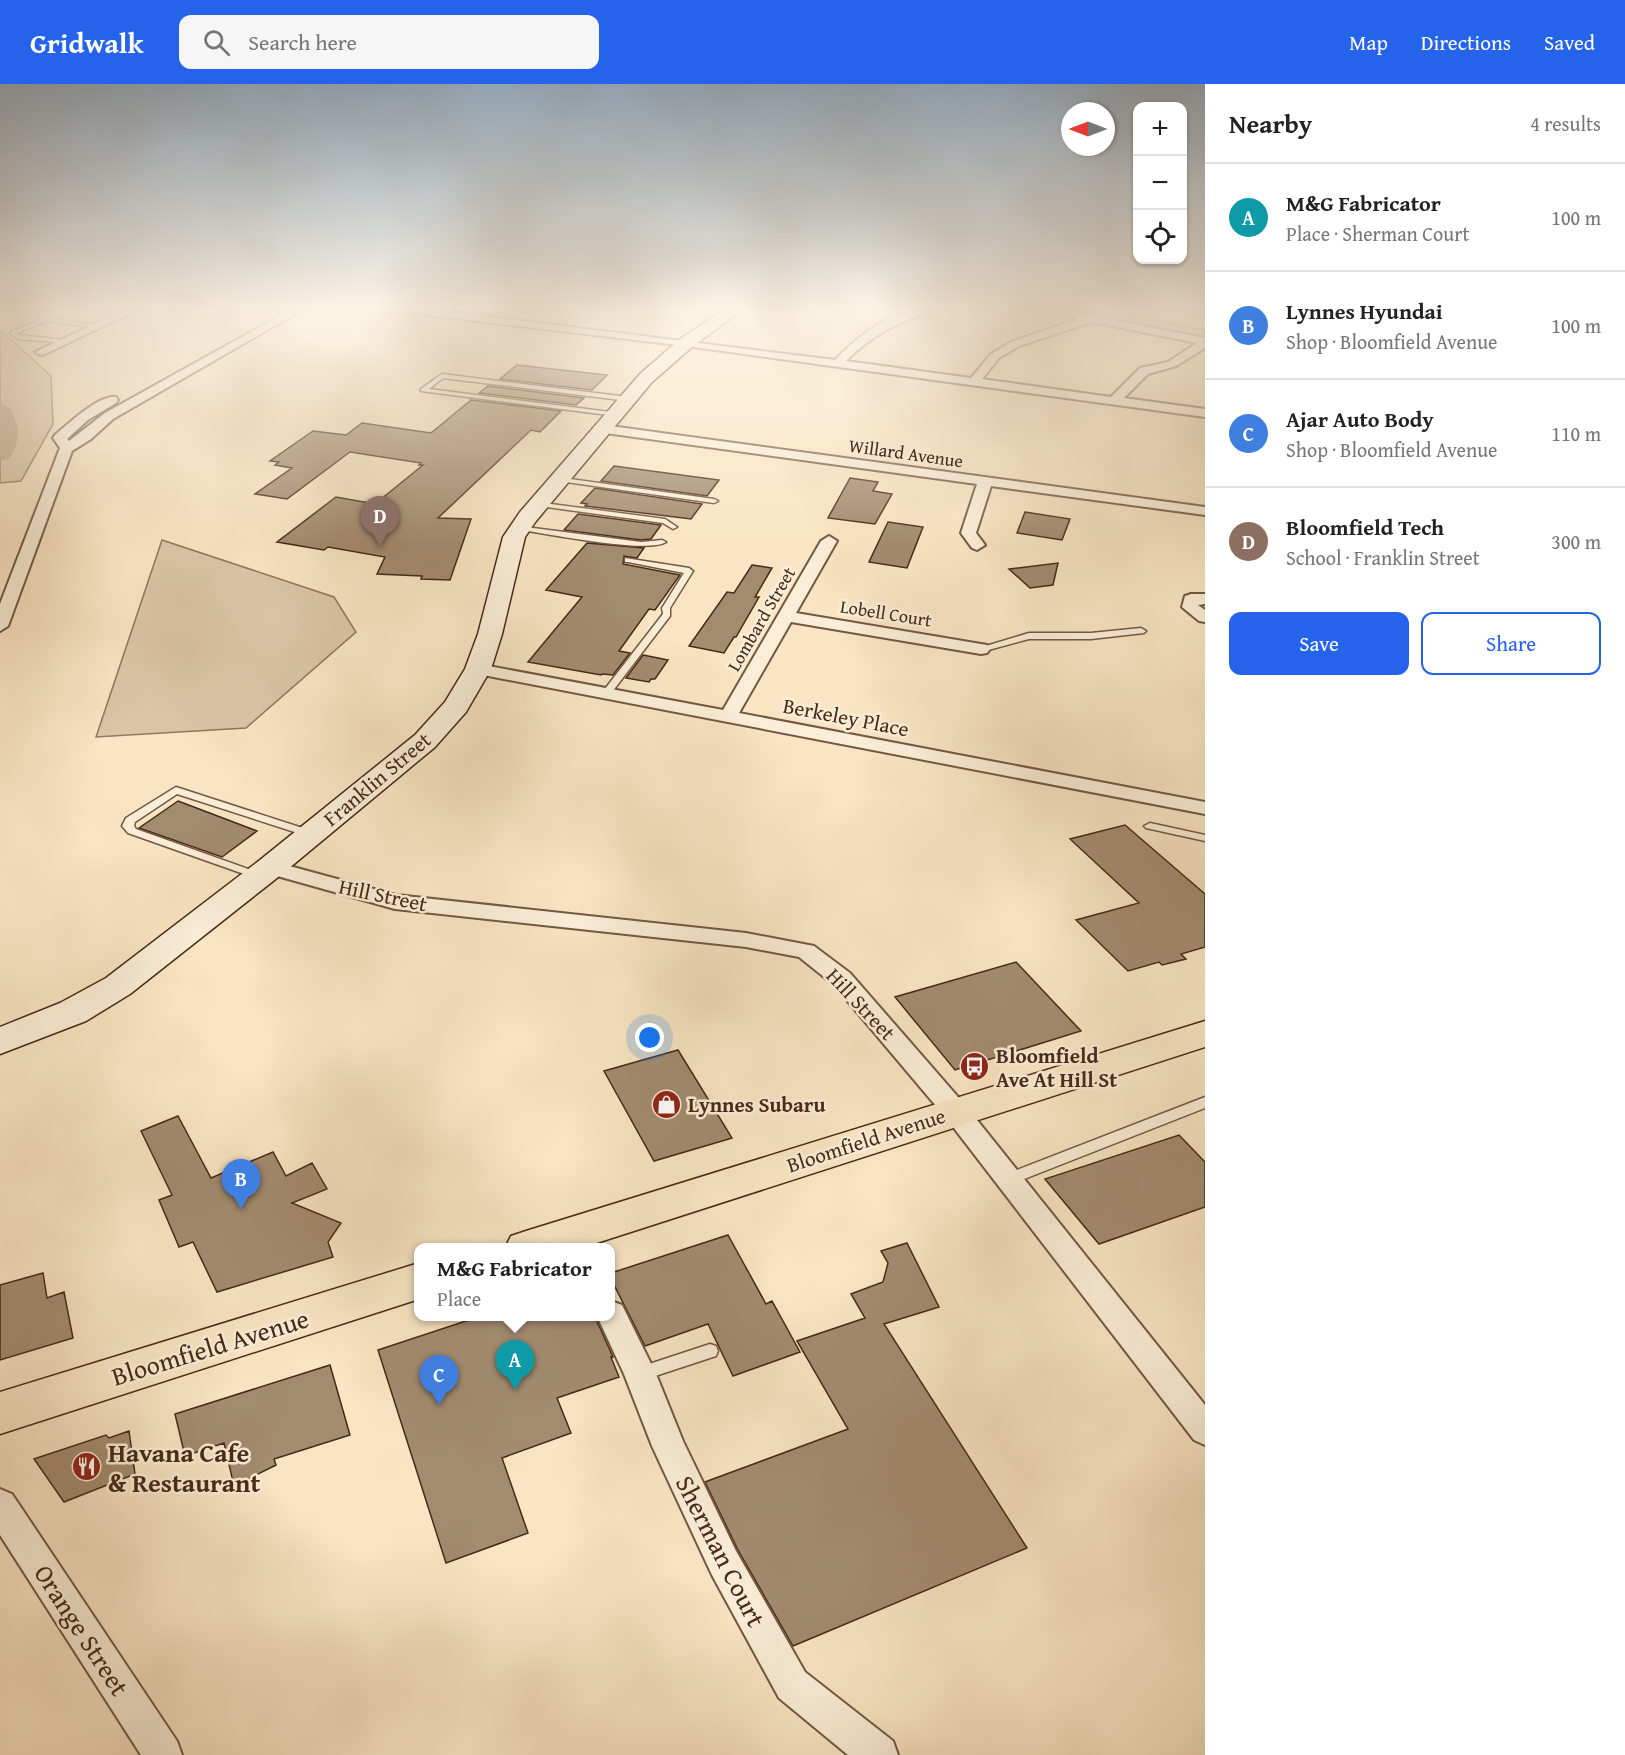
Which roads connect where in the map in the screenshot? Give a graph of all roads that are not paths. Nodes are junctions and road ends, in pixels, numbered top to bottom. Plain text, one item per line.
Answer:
1 (159, 388) edge
2 (426, 388) edge
3 (497, 388) edge
4 (638, 388) edge
5 (1017, 388) edge
6 (1127, 388) edge
7 (120, 395) dead end
8 (1114, 401) junction
9 (1205, 413) edge
10 (616, 414) junction
11 (66, 449) junction
12 (559, 479) junction
13 (985, 482) junction
14 (714, 501) dead end
15 (539, 504) junction
16 (1205, 511) edge
17 (673, 527) dead end
18 (521, 528) junction
19 (829, 540) dead end
20 (662, 542) dead end
21 (977, 544) dead end
22 (628, 560) dead end
23 (1205, 599) edge
24 (4, 603) edge
25 (785, 616) junction
26 (1205, 617) edge
27 (0, 626) edge
28 (1141, 631) dead end
29 (981, 649) joint
30 (478, 669) junction
31 (606, 694) junction
32 (728, 717) junction
33 (1205, 808) edge
34 (1150, 826) dead end
35 (311, 834) junction
36 (1205, 838) edge
37 (264, 872) junction
38 (1205, 1034) edge
39 (0, 1041) edge
40 (1205, 1102) edge
41 (956, 1112) junction
42 (1009, 1179) junction
43 (575, 1240) edge
44 (557, 1243) edge
45 (414, 1283) edge
46 (614, 1321) edge
47 (710, 1351) dead end
48 (640, 1374) junction
49 (0, 1413) edge
50 (1205, 1430) edge
51 (2, 1511) edge
52 (163, 1755) edge
53 (879, 1755) edge

1 - 11 street
2 - 10 lane
3 - 10 lane
4 - 10 main road, Franklin Street
5 - 8 street
6 - 8 street
7 - 11 street
8 - 9 street
10 - 12 main road, Franklin Street
10 - 13 street, Willard Avenue
11 - 24 street
12 - 14 lane
12 - 15 main road, Franklin Street
13 - 16 street, Willard Avenue
13 - 21 street
15 - 17 lane
15 - 18 main road, Franklin Street
18 - 20 lane
18 - 30 main road, Franklin Street
19 - 25 street, Lombard Street
22 - 31 lane
23 - 26 street
24 - 27 street
25 - 29 street, Lobell Court
25 - 32 street, Lombard Street
28 - 29 lane
30 - 31 street, Berkeley Place
30 - 35 main road, Franklin Street
31 - 32 street, Berkeley Place
32 - 33 street, Berkeley Place
34 - 36 lane
35 - 37 main road, Franklin Street
35 - 37 lane
37 - 39 main road, Franklin Street
37 - 41 street, Hill Street
38 - 41 main road, Bloomfield Avenue
40 - 42 lane
41 - 42 street, Hill Street
41 - 43 main road, Bloomfield Avenue
42 - 50 street, Hill Street
43 - 44 main road, Bloomfield Avenue
45 - 49 main road, Bloomfield Avenue
46 - 48 street, Sherman Court
47 - 48 lane
48 - 53 street, Sherman Court
51 - 52 street, Orange Street

